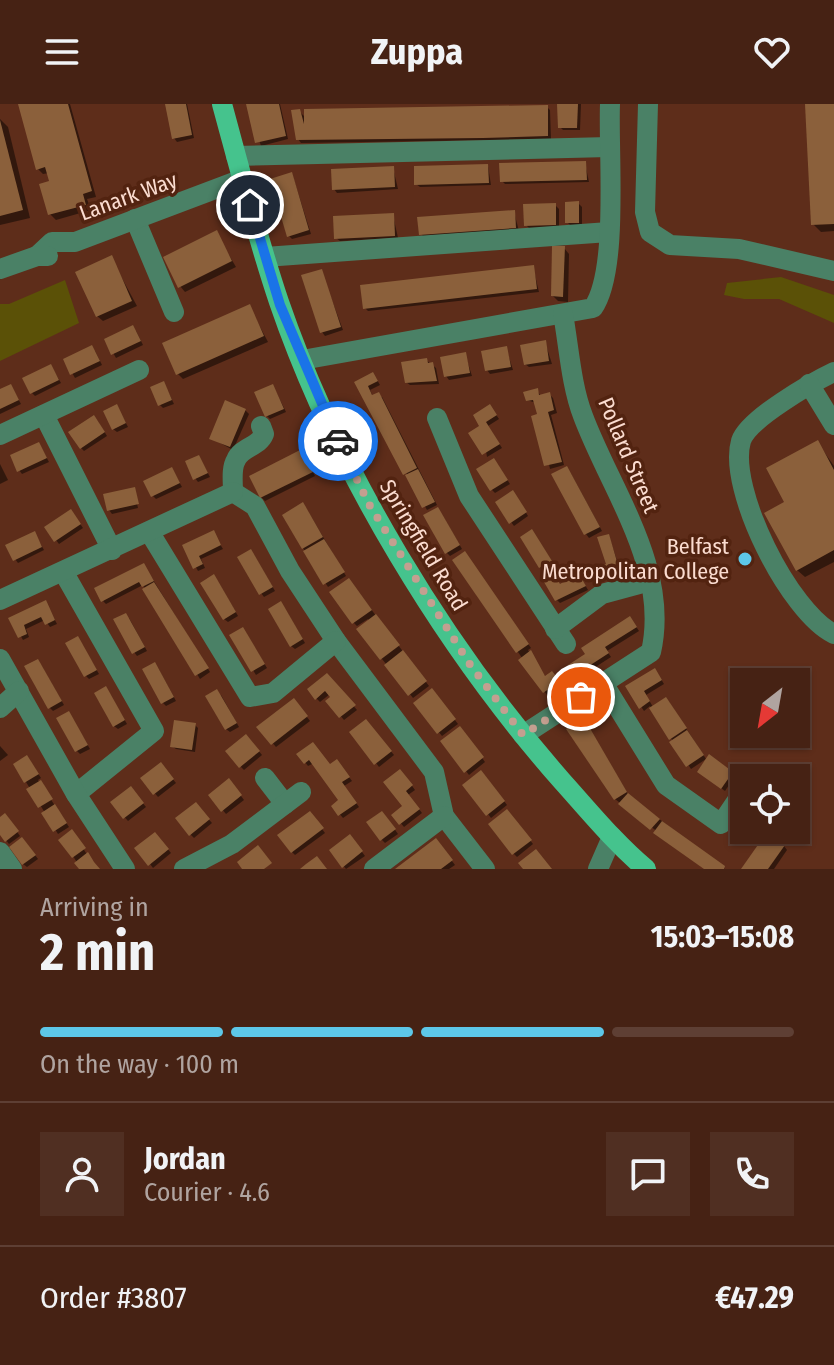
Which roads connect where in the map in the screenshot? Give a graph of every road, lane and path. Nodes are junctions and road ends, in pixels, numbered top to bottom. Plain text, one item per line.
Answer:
1 (222, 104) edge
2 (610, 104) edge
3 (648, 104) edge
4 (609, 147) junction
5 (236, 156) junction
6 (242, 179) junction
7 (135, 219) junction
8 (609, 232) junction
9 (265, 257) junction
10 (0, 269) edge
11 (834, 271) edge
12 (174, 312) dead end
13 (563, 314) junction
14 (302, 360) junction
15 (139, 370) dead end
16 (834, 372) edge
17 (809, 384) junction
18 (44, 415) junction
19 (437, 418) dead end
20 (834, 425) edge
21 (261, 426) dead end
22 (0, 435) edge
23 (233, 492) junction
24 (150, 533) junction
25 (112, 550) junction
26 (64, 573) junction
27 (650, 581) junction
28 (0, 600) edge
29 (834, 634) edge
30 (336, 641) junction
31 (0, 659) edge
32 (603, 683) junction
33 (19, 691) junction
34 (0, 708) edge
35 (523, 735) junction
36 (265, 778) dead end
37 (76, 794) junction
38 (730, 811) edge
39 (444, 816) junction
40 (612, 837) junction
41 (0, 852) edge
42 (12, 869) edge
43 (125, 869) edge
44 (184, 869) edge
45 (374, 869) edge
46 (485, 869) edge
47 (598, 869) edge
48 (646, 869) edge

1 - 5 main road, Springfield Road
2 - 4 street
3 - 11 street
4 - 5 street
4 - 8 street
5 - 6 main road, Springfield Road
6 - 7 street, Lanark Way
6 - 9 main road, Springfield Road
7 - 10 street, Lanark Way
7 - 12 street
8 - 9 street
8 - 13 street
9 - 14 main road, Springfield Road
13 - 14 street
13 - 27 street, Pollard Street
14 - 35 main road, Springfield Road
15 - 18 street
16 - 17 street
17 - 20 street
17 - 29 street
18 - 22 street
18 - 25 street
19 - 27 street
21 - 23 street
23 - 24 street
23 - 30 street
24 - 25 street
24 - 30 street
25 - 26 street
26 - 28 street
26 - 37 street
27 - 32 street, Pollard Street
30 - 39 street
31 - 33 street
32 - 35 street, Pollard Street
32 - 38 street
33 - 34 street
33 - 37 street
35 - 40 main road, Springfield Road
36 - 44 street
37 - 43 street
39 - 45 street
39 - 46 street
40 - 47 street
40 - 48 main road, Springfield Road
41 - 42 street

